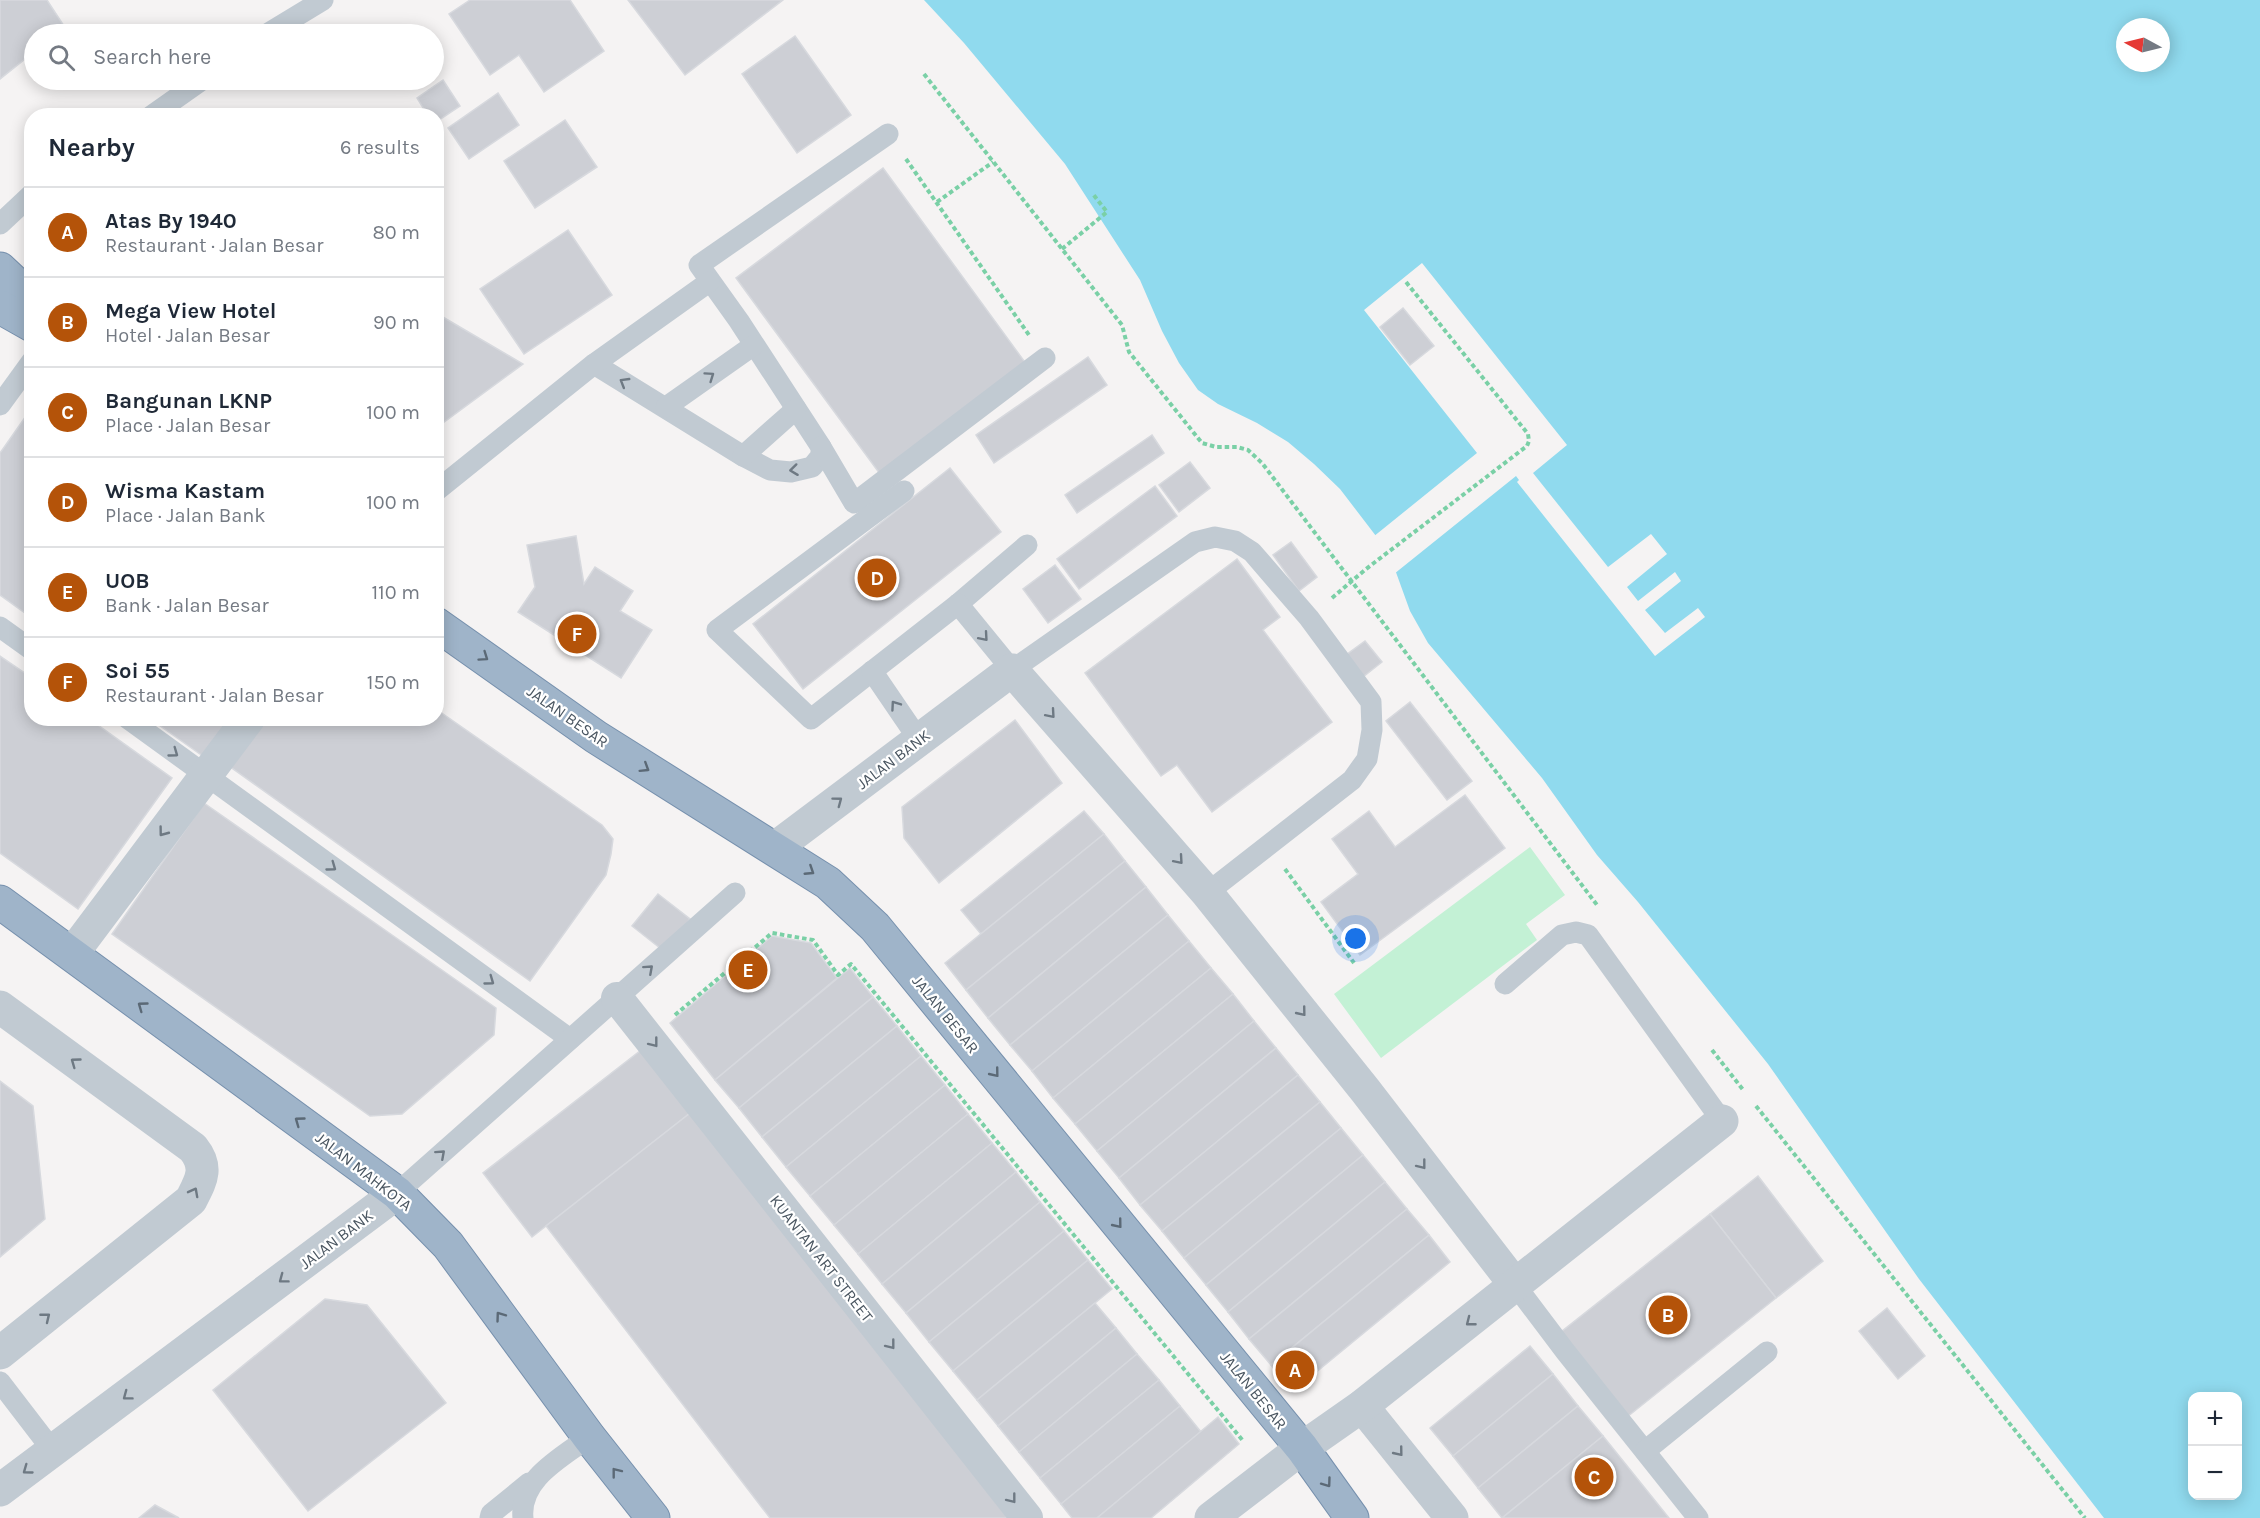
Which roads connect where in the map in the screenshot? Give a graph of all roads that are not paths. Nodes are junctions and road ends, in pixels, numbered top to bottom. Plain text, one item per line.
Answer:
1 (323, 0) edge
2 (283, 24) edge
3 (188, 90) edge
4 (162, 108) edge
5 (888, 134) road end
6 (24, 202) edge
7 (0, 224) edge
8 (0, 269) edge
9 (709, 282) junction
10 (24, 292) edge
11 (0, 307) edge
12 (24, 320) edge
13 (754, 345) junction
14 (1045, 358) road end
15 (594, 364) junction
16 (24, 372) edge
17 (0, 405) edge
18 (666, 407) junction
19 (796, 409) junction
20 (821, 447) junction
21 (743, 456) junction
22 (444, 485) edge
23 (904, 491) dead end
24 (1027, 545) dead end
25 (958, 604) junction
26 (0, 627) edge
27 (444, 630) edge
28 (24, 644) edge
29 (1012, 670) junction
30 (872, 671) junction
31 (138, 726) edge
32 (243, 726) edge
33 (919, 740) junction
34 (206, 776) junction
35 (775, 848) junction
36 (735, 893) dead end
37 (1208, 893) junction
38 (0, 902) edge
39 (72, 954) junction
40 (1505, 984) dead end
41 (617, 998) junction
42 (0, 1007) edge
43 (570, 1039) junction
44 (1722, 1120) joint
45 (397, 1193) junction
46 (1516, 1286) junction
47 (1767, 1352) dead end
48 (0, 1353) edge
49 (0, 1382) edge
50 (1362, 1406) junction
51 (589, 1437) junction
52 (1302, 1448) junction
53 (53, 1451) junction
54 (1645, 1451) junction
55 (534, 1479) junction
56 (0, 1490) edge
57 (490, 1518) edge
58 (523, 1518) edge
59 (653, 1518) edge
60 (1027, 1518) edge
61 (1211, 1518) edge
62 (1352, 1518) edge
63 (1452, 1518) edge
64 (1698, 1518) edge

1 - 2 lane
3 - 4 lane
5 - 9 lane
6 - 7 lane
8 - 10 highway
9 - 13 lane
9 - 15 lane
11 - 12 highway
18 -> 13 lane
13 - 19 lane
14 - 20 lane
18 -> 15 lane
15 - 22 lane
16 - 17 lane
18 - 21 lane
19 - 20 lane
19 - 21 lane
20 -> 21 lane
23 - 30 lane
24 - 25 lane
25 -> 29 lane
25 - 30 lane
26 - 28 lane
27 -> 35 highway, JALAN BESAR
29 - 33 street, JALAN BANK
29 -> 37 street
29 - 37 lane
33 -> 30 lane
31 -> 34 lane
32 - 34 street
35 -> 33 street, JALAN BANK
34 -> 39 street
34 -> 43 lane
35 -> 52 highway, JALAN BESAR
41 -> 36 lane, JALAN BANK
37 -> 46 street
38 - 39 highway, JALAN MAHKOTA
45 -> 39 highway, JALAN MAHKOTA
40 - 44 lane
41 - 43 lane, JALAN BANK
41 -> 60 street, KUANTAN ART STREET
48 -> 42 street
45 -> 43 lane, JALAN BANK
44 - 46 street
51 -> 45 highway, JALAN MAHKOTA
45 -> 53 street, JALAN BANK
46 -> 50 street
46 - 54 lane
47 - 54 lane
49 - 53 lane
50 - 52 street
50 -> 63 street
51 - 55 lane
59 -> 51 highway, JALAN MAHKOTA
52 - 61 street
52 -> 62 highway, JALAN BESAR
53 -> 56 street, JALAN BANK
54 - 64 lane
55 - 57 lane
55 - 58 lane

